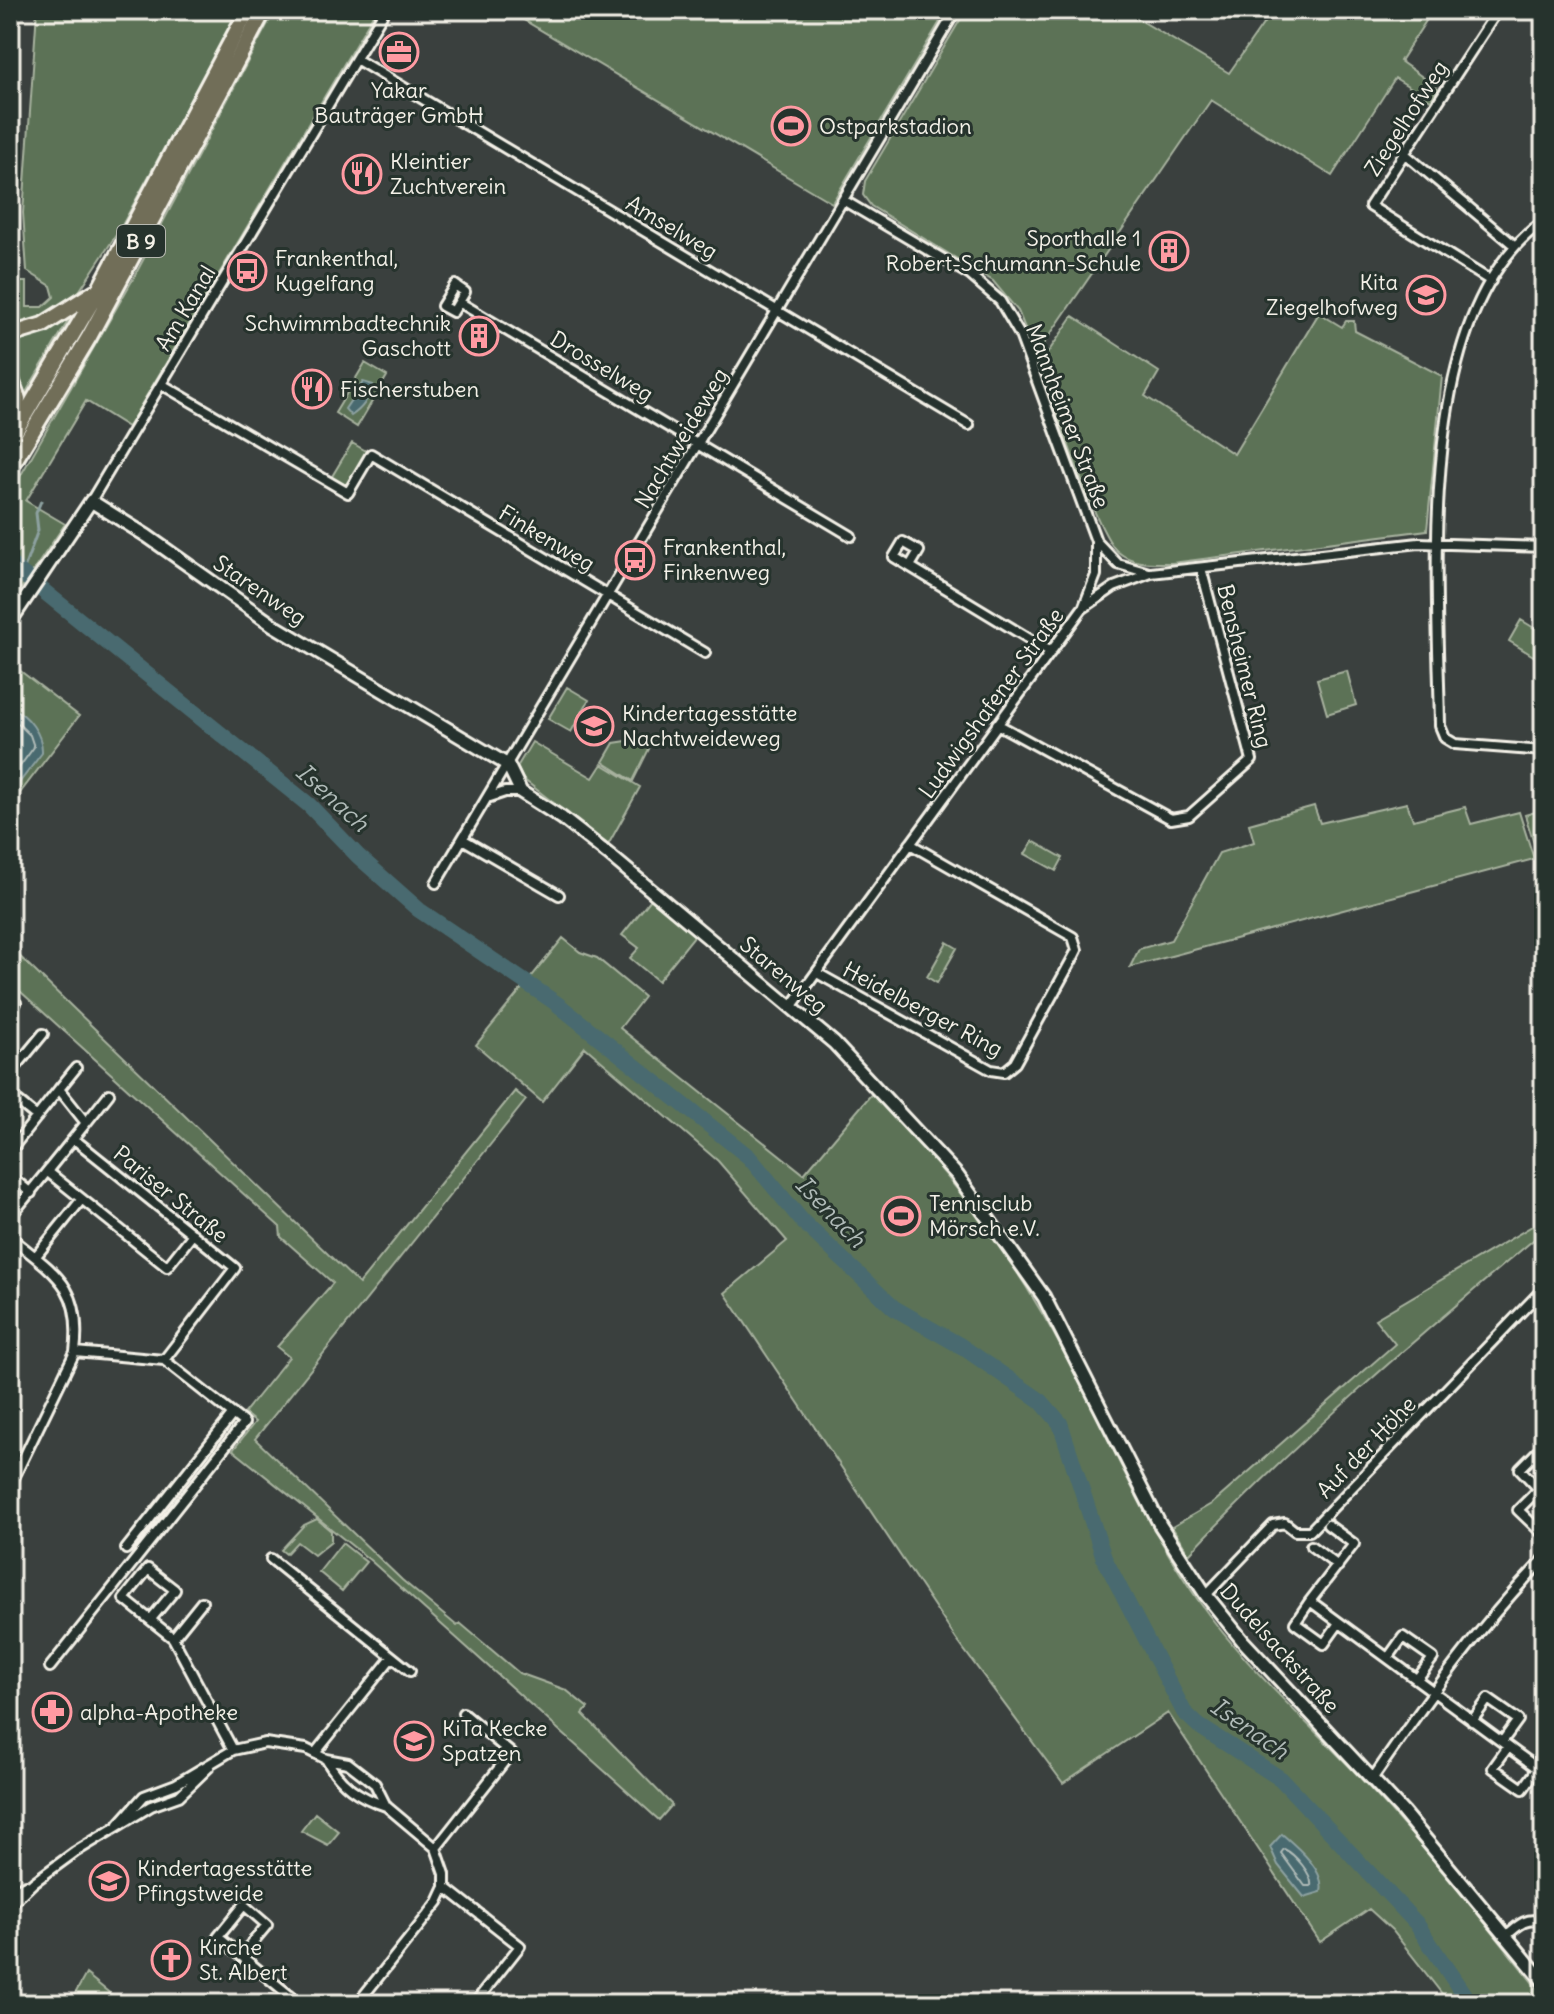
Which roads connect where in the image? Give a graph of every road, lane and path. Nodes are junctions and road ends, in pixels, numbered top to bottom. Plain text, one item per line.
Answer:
1 (248, 10) edge
2 (264, 10) edge
3 (385, 10) edge
4 (956, 10) edge
5 (1498, 10) edge
6 (356, 59) junction
7 (1404, 153) junction
8 (843, 200) junction
9 (1544, 221) edge
10 (1515, 246) junction
11 (1491, 281) junction
12 (99, 290) junction
13 (459, 302) dead end
14 (778, 311) junction
15 (10, 335) edge
16 (10, 377) edge
17 (163, 385) junction
18 (969, 425) dead end
19 (10, 439) edge
20 (698, 444) junction
21 (10, 468) edge
22 (91, 501) junction
23 (851, 536) dead end
24 (1096, 541) junction
25 (1439, 542) junction
26 (1544, 547) edge
27 (910, 566) dead end
28 (1201, 568) junction
29 (1151, 573) junction
30 (609, 596) junction
31 (1082, 609) junction
32 (10, 622) edge
33 (1051, 652) junction
34 (705, 653) dead end
35 (997, 724) junction
36 (1544, 751) edge
37 (508, 765) junction
38 (521, 792) junction
39 (490, 798) junction
40 (464, 840) junction
41 (910, 844) junction
42 (436, 883) dead end
43 (559, 895) dead end
44 (817, 973) junction
45 (16, 1003) dead end
46 (792, 1006) junction
47 (10, 1011) edge
48 (43, 1034) dead end
49 (76, 1068) dead end
50 (10, 1074) edge
51 (59, 1089) junction
52 (109, 1094) dead end
53 (10, 1095) edge
54 (37, 1117) junction
55 (86, 1123) junction
56 (74, 1139) junction
57 (10, 1151) edge
58 (48, 1172) junction
59 (10, 1176) edge
60 (31, 1193) junction
61 (82, 1199) junction
62 (10, 1217) edge
63 (992, 1220) joint
64 (193, 1234) junction
65 (10, 1237) edge
66 (36, 1256) junction
67 (1544, 1288) edge
68 (75, 1352) junction
69 (164, 1360) junction
70 (233, 1414) junction
71 (1544, 1445) edge
72 (10, 1486) edge
73 (1541, 1490) edge
74 (1328, 1525) dead end
75 (1544, 1535) edge
76 (1311, 1546) dead end
77 (126, 1549) dead end
78 (271, 1559) dead end
79 (1544, 1559) edge
80 (1338, 1566) junction
81 (1206, 1595) junction
82 (1310, 1601) junction
83 (202, 1602) dead end
84 (151, 1619) junction
85 (1339, 1623) junction
86 (173, 1638) junction
87 (392, 1657) junction
88 (1388, 1658) junction
89 (50, 1667) dead end
90 (410, 1671) dead end
91 (1417, 1679) junction
92 (1433, 1691) junction
93 (463, 1713) dead end
94 (1472, 1721) junction
95 (1505, 1744) junction
96 (233, 1750) junction
97 (316, 1752) junction
98 (326, 1759) junction
99 (1541, 1770) edge
100 (1373, 1778) junction
101 (386, 1806) junction
102 (436, 1848) junction
103 (34, 1882) junction
104 (445, 1887) junction
105 (10, 1892) edge
106 (10, 1905) edge
107 (1544, 1922) edge
108 (1506, 1936) junction
109 (241, 1956) junction
110 (1544, 1982) edge
111 (300, 2004) edge
112 (357, 2004) edge
113 (474, 2004) edge

1 - 12 highway, B 9
2 - 21 highway, B 9
3 - 6 street, Am Kanal
4 - 8 street, Nachtweideweg
5 - 7 street, Ziegelhofweg
6 - 14 street, Amselweg
6 - 17 street, Am Kanal
7 - 10 street
7 - 11 street, Ziegelhofweg
8 - 14 street, Nachtweideweg
8 - 24 street, Mannheimer Straße
9 - 10 street
10 - 11 street
11 - 25 street
12 - 15 highway, B 9
12 - 19 highway, B 9
13 - 20 street, Drosselweg
14 - 18 street, Amselweg
14 - 20 street, Nachtweideweg
16 - 19 highway, B 9
17 - 22 street, Am Kanal
17 - 30 street, Finkenweg
20 - 23 street, Drosselweg
20 - 30 street, Nachtweideweg
22 - 32 street, Am Kanal
22 - 37 street, Starenweg
24 - 29 street, Mannheimer Straße
24 - 31 street, Mannheimer Straße
25 - 26 street, Ludwigshafener Straße
25 - 28 street, Ludwigshafener Straße
25 - 36 street
27 - 33 street
28 - 29 street, Ludwigshafener Straße
28 - 35 street, Bensheimer Ring
29 - 31 street, Ludwigshafener Straße
30 - 34 street, Finkenweg
30 - 37 street, Nachtweideweg
31 - 33 street, Ludwigshafener Straße
33 - 35 street, Ludwigshafener Straße
35 - 41 street, Ludwigshafener Straße
37 - 38 street, Starenweg
37 - 39 street, Nachtweideweg
38 - 39 street
38 - 46 street, Starenweg
39 - 40 street, Nachtweideweg
40 - 42 street, Nachtweideweg
40 - 43 street
41 - 44 street, Ludwigshafener Straße
41 - 44 street, Heidelberger Ring
44 - 46 street, Ludwigshafener Straße
45 - 47 street
46 - 63 street, Starenweg
48 - 50 street
49 - 51 street
51 - 54 street
51 - 55 street
52 - 55 street
53 - 54 street
54 - 57 street
55 - 56 street
56 - 58 street
56 - 64 street, Pariser Straße
58 - 60 street
58 - 61 street
59 - 60 street
60 - 62 street
61 - 64 street
61 - 66 street
63 - 81 street, Dudelsackstraße
64 - 69 street, Pariser Straße
65 - 66 street
66 - 68 street
67 - 81 street, Auf der Höhe
68 - 69 street
68 - 72 street
69 - 70 street
70 - 77 street
70 - 89 street
71 - 73 street
73 - 75 street
74 - 80 street
76 - 80 street
78 - 87 street
79 - 92 street
80 - 82 street
81 - 100 street, Dudelsackstraße
82 - 85 street
82 - 85 street
83 - 86 street
84 - 84 street
84 - 86 street
85 - 88 street
86 - 96 street
87 - 90 street
87 - 97 street
88 - 91 street
88 - 91 street
91 - 92 street
92 - 94 street
92 - 100 street
93 - 102 street
94 - 95 street
94 - 95 street
95 - 99 street
95 - 99 street
96 - 97 street
96 - 103 street
97 - 98 street
98 - 101 street
98 - 101 street
100 - 108 street, Dudelsackstraße
101 - 102 street
102 - 104 street
103 - 105 street
103 - 106 street
104 - 112 street
104 - 113 street
107 - 108 street
108 - 110 street, Dudelsackstraße
109 - 109 street
109 - 111 street

